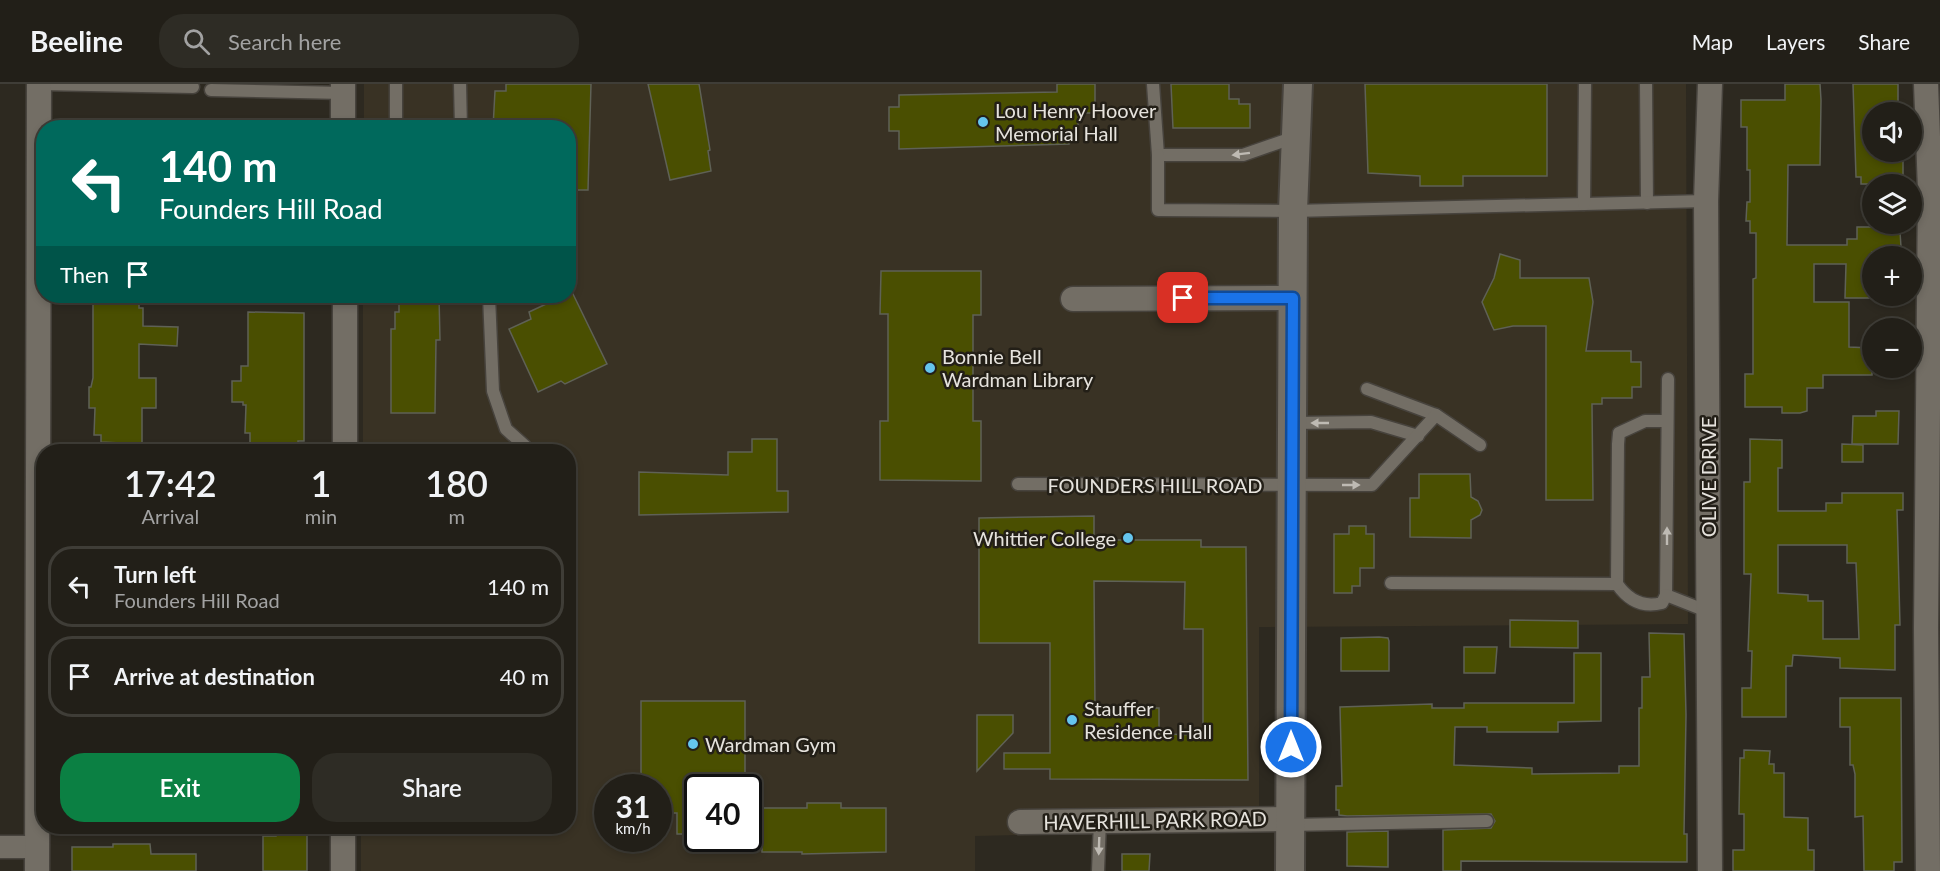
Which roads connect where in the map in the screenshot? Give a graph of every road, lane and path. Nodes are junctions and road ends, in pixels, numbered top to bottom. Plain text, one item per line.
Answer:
1 (39, 84) edge
2 (396, 84) edge
3 (460, 84) edge
4 (1153, 84) edge
5 (1298, 84) edge
6 (1585, 84) edge
7 (1646, 84) edge
8 (1710, 84) edge
9 (1926, 84) edge
10 (193, 87) dead end
11 (343, 88) edge
12 (210, 90) dead end
13 (41, 120) edge
14 (343, 120) edge
15 (396, 120) edge
16 (461, 120) edge
17 (1296, 137) junction
18 (1158, 155) junction
19 (1935, 190) edge
20 (1706, 201) junction
21 (1647, 203) junction
22 (1584, 204) junction
23 (1293, 211) junction
24 (1293, 298) junction
25 (1073, 299) dead end
26 (41, 303) edge
27 (345, 303) edge
28 (489, 303) edge
29 (1668, 379) dead end
30 (1367, 389) dead end
31 (1436, 415) junction
32 (1667, 421) junction
33 (1293, 423) junction
34 (1419, 436) junction
35 (1934, 437) edge
36 (41, 444) edge
37 (345, 444) edge
38 (523, 444) edge
39 (1479, 445) dead end
40 (1018, 484) dead end
41 (1292, 485) junction
42 (1390, 583) dead end
43 (1617, 584) junction
44 (1666, 595) junction
45 (1709, 612) junction
46 (1933, 649) edge
47 (1100, 821) junction
48 (1487, 821) dead end
49 (1020, 822) dead end
50 (1290, 822) junction
51 (37, 834) edge
52 (343, 834) edge
53 (0, 842) edge
54 (0, 852) edge
55 (37, 855) edge
56 (343, 871) edge
57 (1098, 871) edge
58 (1290, 871) edge
59 (1710, 871) edge
60 (1928, 871) edge

1 - 10 lane
1 - 13 street
2 - 15 lane
3 - 16 lane
4 - 18 lane
5 - 17 street
6 - 22 lane
7 - 21 lane
8 - 20 street, OLIVE DRIVE
9 - 19 street
11 - 12 lane
11 - 14 street
17 -> 18 lane
17 - 23 street
18 - 23 lane
19 - 35 street
20 - 21 lane
20 - 45 street, OLIVE DRIVE
21 - 22 lane
22 - 23 lane
23 - 24 street
24 - 25 street
24 - 33 street
26 - 36 street
27 - 37 street
28 - 38 lane
29 - 32 lane
30 - 31 lane
31 - 34 lane, FOUNDERS HILL ROAD
31 - 39 lane
32 - 43 lane
44 -> 32 lane
34 -> 33 lane
33 - 41 street
41 -> 34 lane, FOUNDERS HILL ROAD
35 - 46 street
40 - 41 lane, FOUNDERS HILL ROAD
41 - 50 street
42 - 43 lane
43 - 44 lane
44 - 45 lane
45 - 59 street, OLIVE DRIVE
46 - 60 street
47 - 49 street, HAVERHILL PARK ROAD
47 - 50 street, HAVERHILL PARK ROAD
47 -> 57 lane
48 - 50 lane
50 - 58 street
51 - 55 street
52 - 56 street
53 - 55 lane
54 - 55 lane

